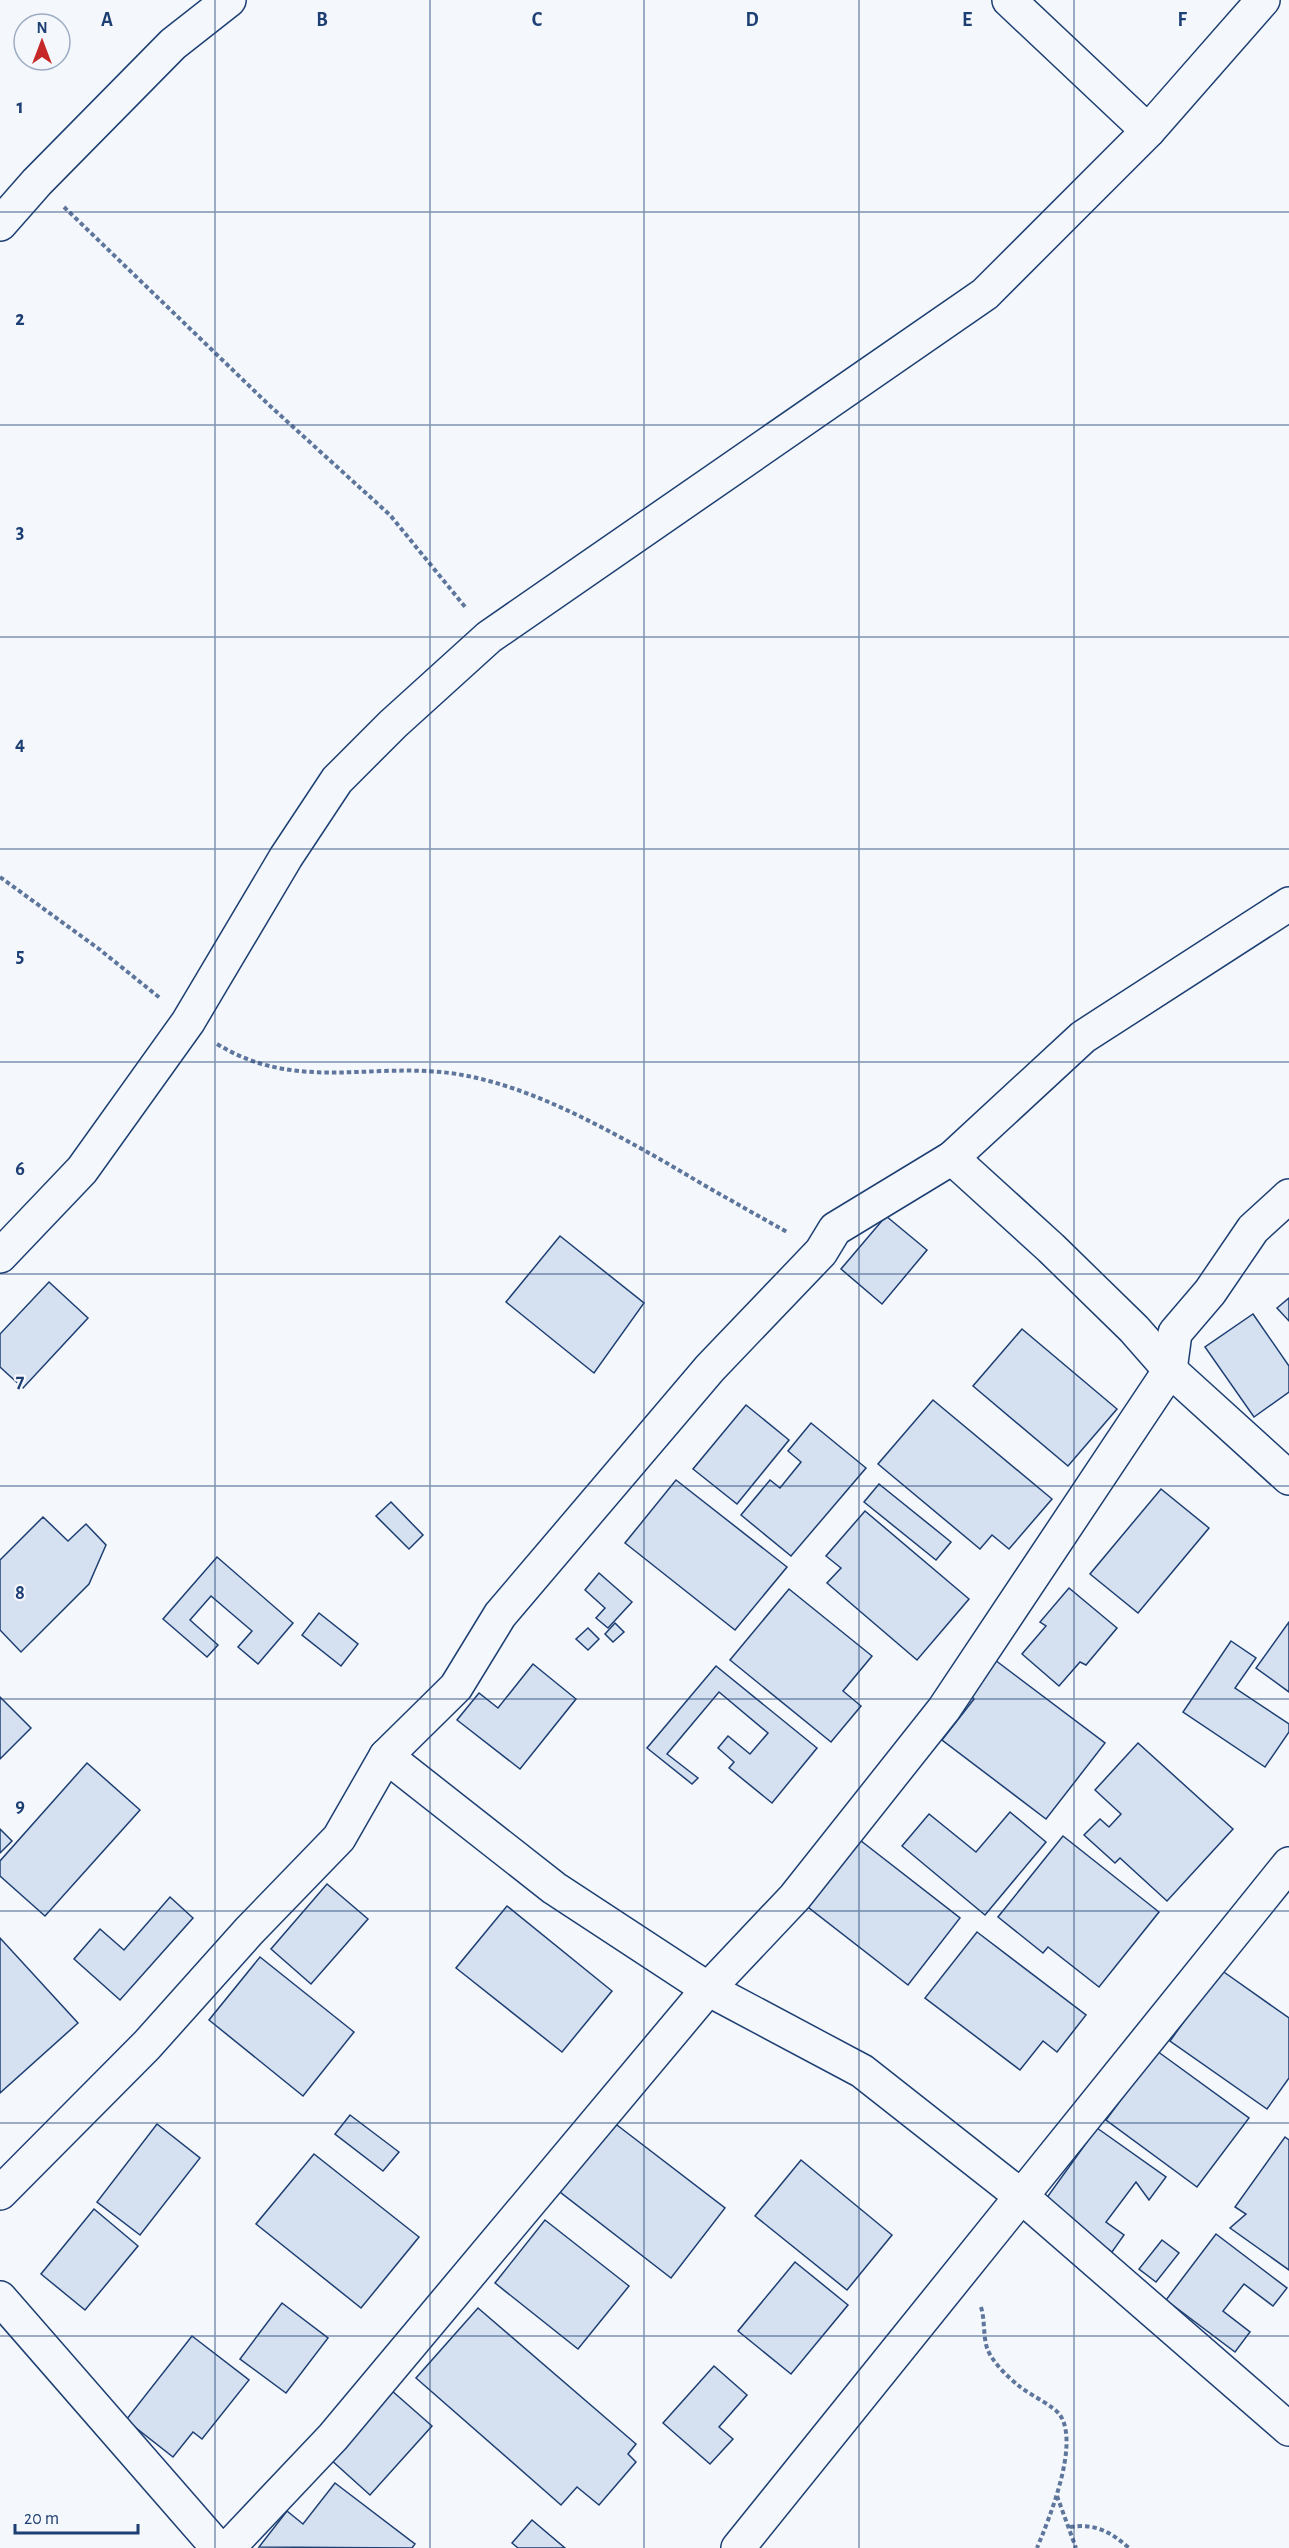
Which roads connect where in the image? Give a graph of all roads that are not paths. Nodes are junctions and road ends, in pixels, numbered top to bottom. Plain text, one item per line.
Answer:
1 (229, 0) edge
2 (1008, 0) edge
3 (1263, 0) edge
4 (1148, 131) junction
5 (0, 224) edge
6 (1283, 918) edge
7 (952, 1158) junction
8 (1289, 1196) edge
9 (0, 1256) edge
10 (1170, 1370) junction
11 (1289, 1478) edge
12 (386, 1756) junction
13 (1289, 1864) edge
14 (708, 1989) junction
15 (0, 2193) edge
16 (1021, 2196) junction
17 (0, 2298) edge
18 (1289, 2429) edge
19 (218, 2548) edge
20 (228, 2548) edge
21 (738, 2548) edge

1 - 5 street
2 - 4 street
3 - 4 street
4 - 9 street
6 - 7 street
7 - 10 street
7 - 12 street
8 - 10 street
10 - 11 street
10 - 14 street
12 - 14 street
12 - 15 street
13 - 16 street
14 - 16 street
14 - 20 street
16 - 18 street
16 - 21 street
17 - 19 street

